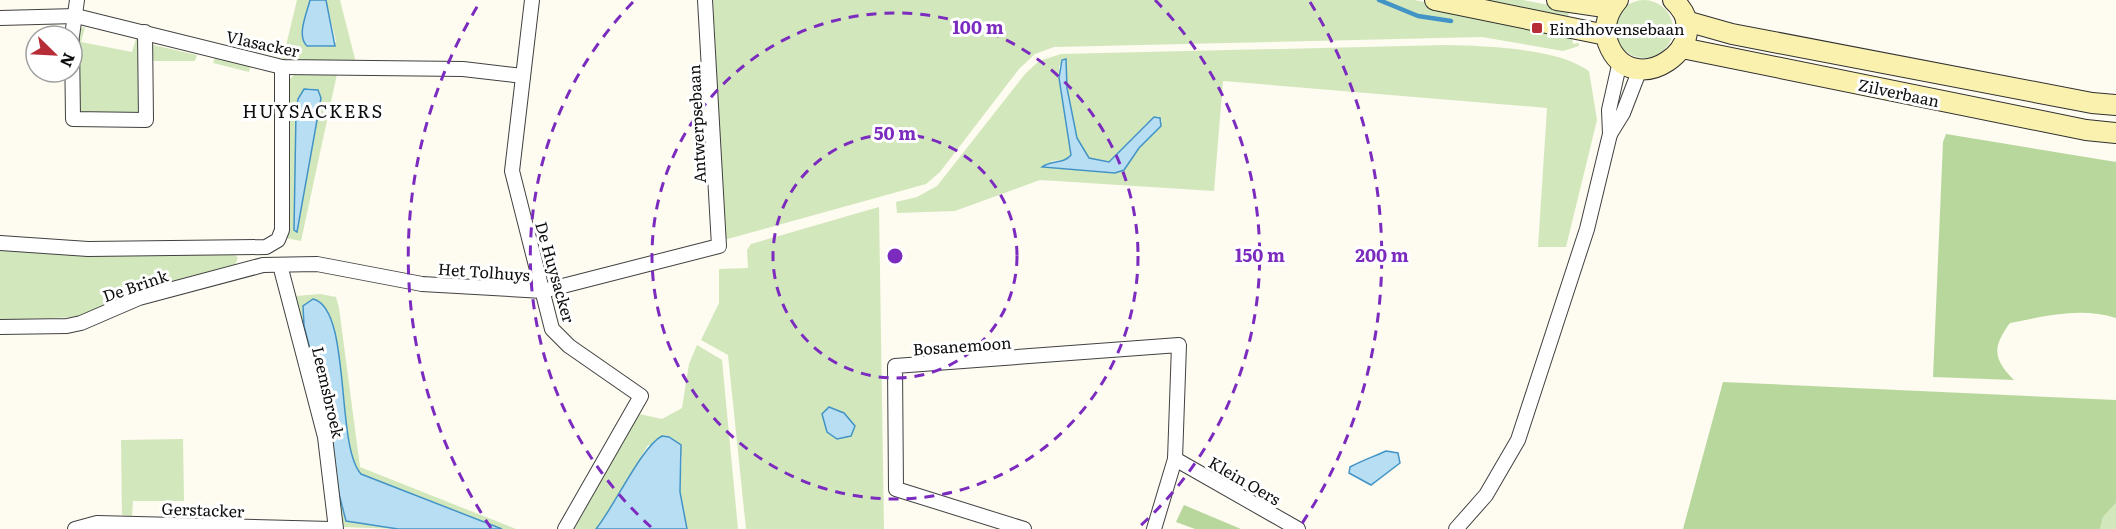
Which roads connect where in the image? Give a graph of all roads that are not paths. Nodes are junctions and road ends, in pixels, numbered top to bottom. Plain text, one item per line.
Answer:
1 (77, 0) edge
2 (532, 0) edge
3 (705, 0) edge
4 (1435, 0) edge
5 (1557, 0) edge
6 (1673, 0) edge
7 (1615, 4) edge
8 (75, 16) junction
9 (0, 18) edge
10 (1686, 21) junction
11 (74, 24) edge
12 (145, 32) junction
13 (1606, 35) junction
14 (1682, 48) junction
15 (1620, 61) junction
16 (282, 67) junction
17 (1640, 69) junction
18 (523, 76) junction
19 (73, 84) edge
20 (2116, 105) edge
21 (2116, 133) edge
22 (1610, 134) junction
23 (0, 243) edge
24 (719, 246) joint
25 (280, 265) junction
26 (543, 291) junction
27 (0, 327) edge
28 (1175, 459) junction
29 (98, 526) edge
30 (259, 528) edge
31 (75, 529) edge
32 (334, 529) edge
33 (565, 529) edge
34 (1024, 529) edge
35 (1154, 529) edge
36 (1298, 529) edge
37 (1456, 529) edge

1 - 8 street
2 - 18 street, De Huysacker
3 - 24 street, Antwerpsebaan
4 - 13 main road
5 - 7 main road
6 - 10 main road
7 - 13 main road
8 - 9 street, Vlasacker
8 - 11 street
8 - 12 street, Vlasacker
10 - 14 main road
10 - 20 main road, Zilverbaan
12 - 16 street, Vlasacker
12 - 19 street
13 - 15 main road
14 - 17 main road
14 - 21 main road, Zilverbaan
15 - 17 main road
15 - 22 street
16 - 18 street, Vlasacker
16 - 23 street, De Brink
17 - 22 street
18 - 26 street, De Huysacker
22 - 37 street
24 - 26 street, Het Tolhuys
25 - 26 street, Het Tolhuys
25 - 27 street, De Brink
25 - 32 street, Leemsbroek
26 - 33 street, De Huysacker
28 - 34 street, Bosanemoon
28 - 35 street
28 - 36 street, Klein Oers
29 - 30 street, Gerstacker
29 - 31 street, Gerstacker
30 - 32 street, Gerstacker

